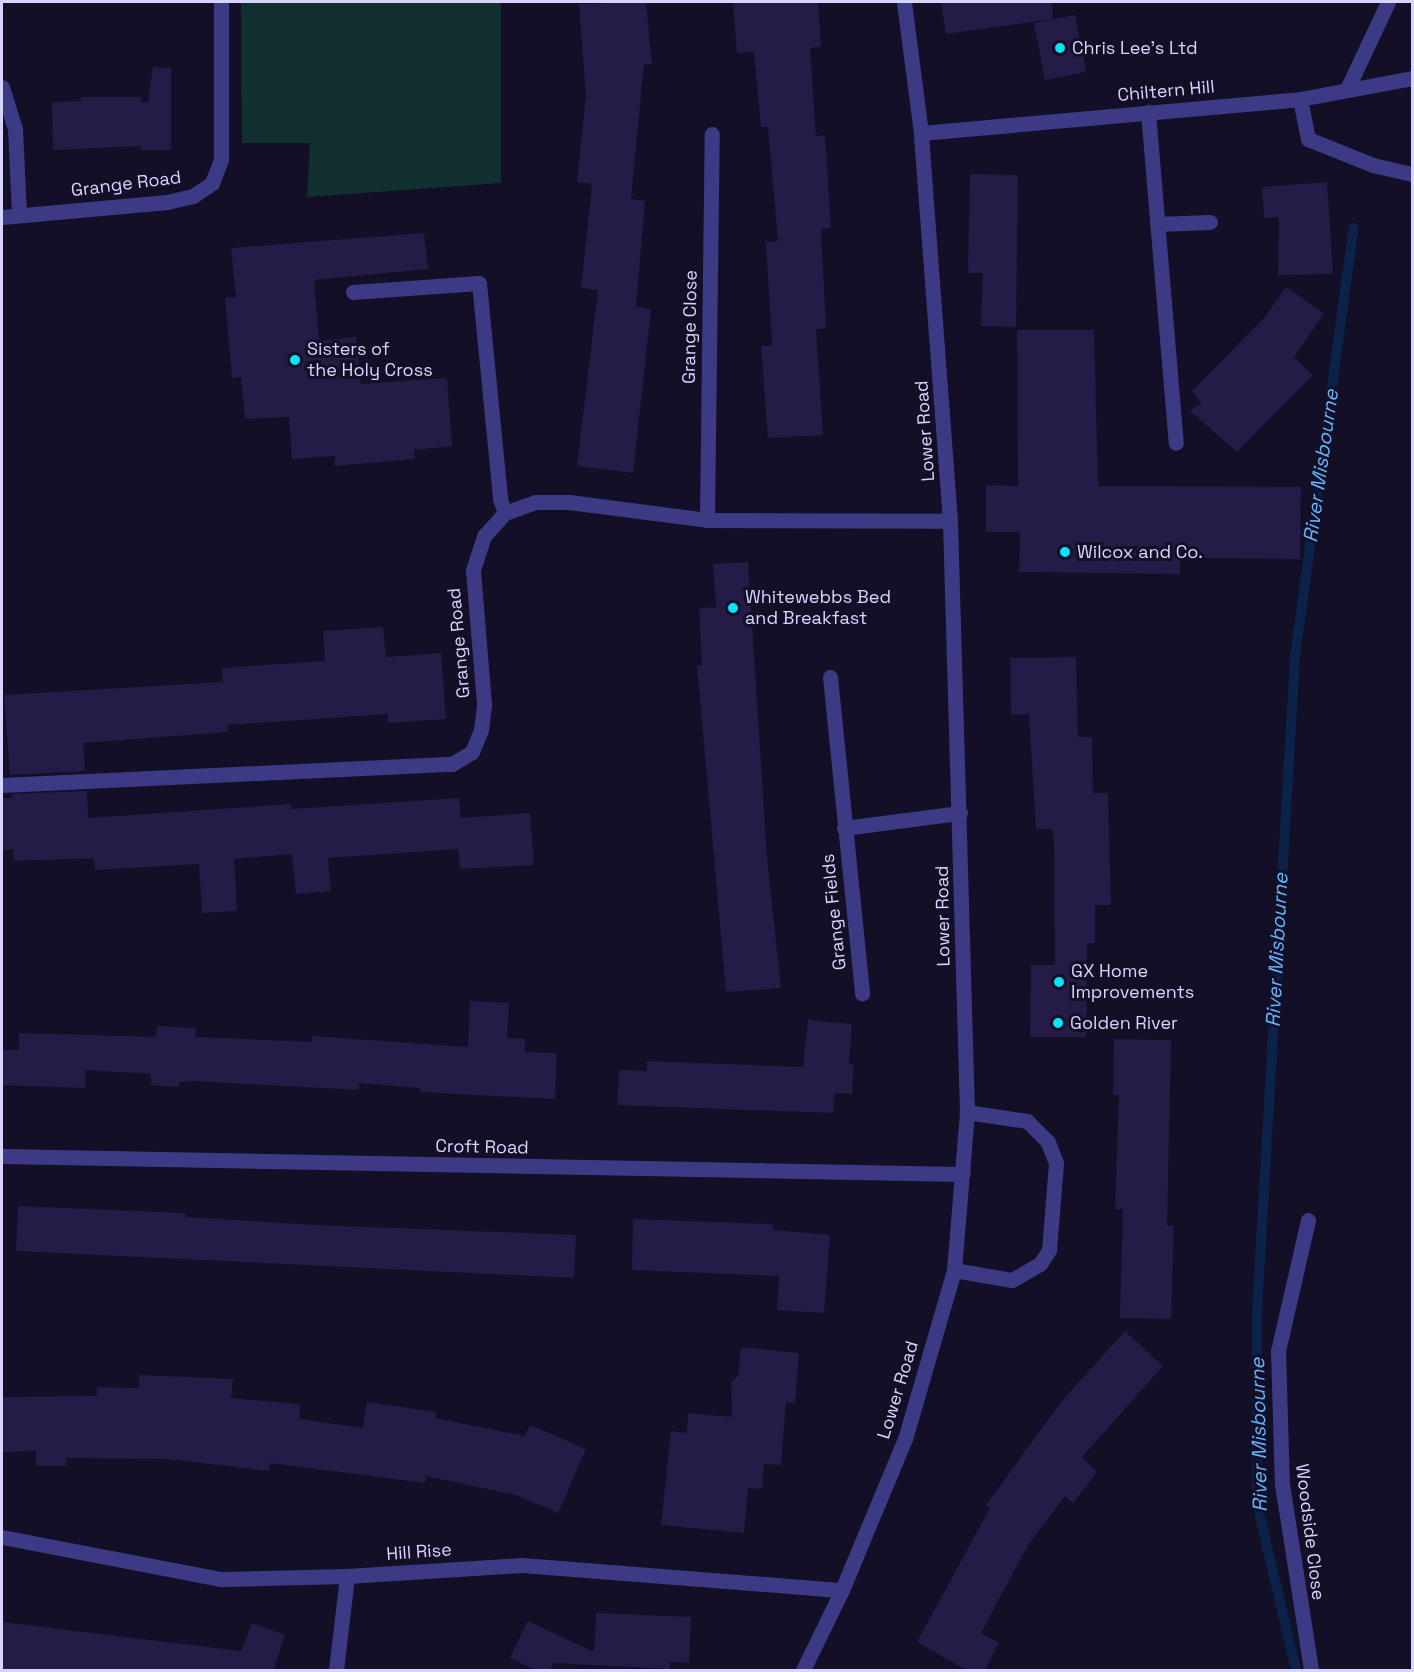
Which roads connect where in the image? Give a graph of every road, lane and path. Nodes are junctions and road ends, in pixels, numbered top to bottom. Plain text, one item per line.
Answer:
1 (221, 2) edge
2 (904, 2) edge
3 (1388, 2) edge
4 (1413, 78) edge
5 (2, 87) edge
6 (1348, 87) junction
7 (1300, 99) junction
8 (1148, 112) junction
9 (921, 133) junction
10 (712, 134) dead end
11 (1413, 174) edge
12 (19, 215) junction
13 (2, 217) edge
14 (1210, 222) dead end
15 (1158, 224) junction
16 (353, 292) dead end
17 (1176, 443) dead end
18 (505, 513) junction
19 (707, 520) junction
20 (950, 521) junction
21 (830, 677) dead end
22 (2, 784) edge
23 (960, 813) junction
24 (844, 828) junction
25 (862, 993) dead end
26 (967, 1112) junction
27 (2, 1156) edge
28 (963, 1174) junction
29 (1308, 1220) dead end
30 (954, 1270) junction
31 (2, 1537) edge
32 (347, 1576) junction
33 (842, 1590) junction
34 (336, 1671) edge
35 (803, 1671) edge
36 (1311, 1671) edge

1 - 12 street, Grange Road
2 - 9 street, Lower Road
3 - 6 street
4 - 6 street, Chiltern Hill
5 - 12 street
6 - 7 street, Chiltern Hill
7 - 8 street, Chiltern Hill
7 - 11 street
8 - 9 street, Chiltern Hill
8 - 15 street
9 - 20 street, Lower Road
10 - 19 street, Grange Close
12 - 13 street, Grange Road
14 - 15 street
15 - 17 street
16 - 18 street
18 - 19 street, Grange Road
18 - 22 street, Grange Road
19 - 20 street, Grange Road
20 - 23 street, Lower Road
21 - 24 street, Grange Fields
23 - 24 street, Grange Fields
23 - 26 street, Lower Road
24 - 25 street, Grange Fields
26 - 28 street, Lower Road
26 - 30 street
27 - 28 street, Croft Road
28 - 30 street, Lower Road
29 - 36 street, Woodside Close
30 - 33 street, Lower Road
31 - 32 street, Hill Rise
32 - 33 street, Hill Rise
32 - 34 street
33 - 35 street, Lower Road

